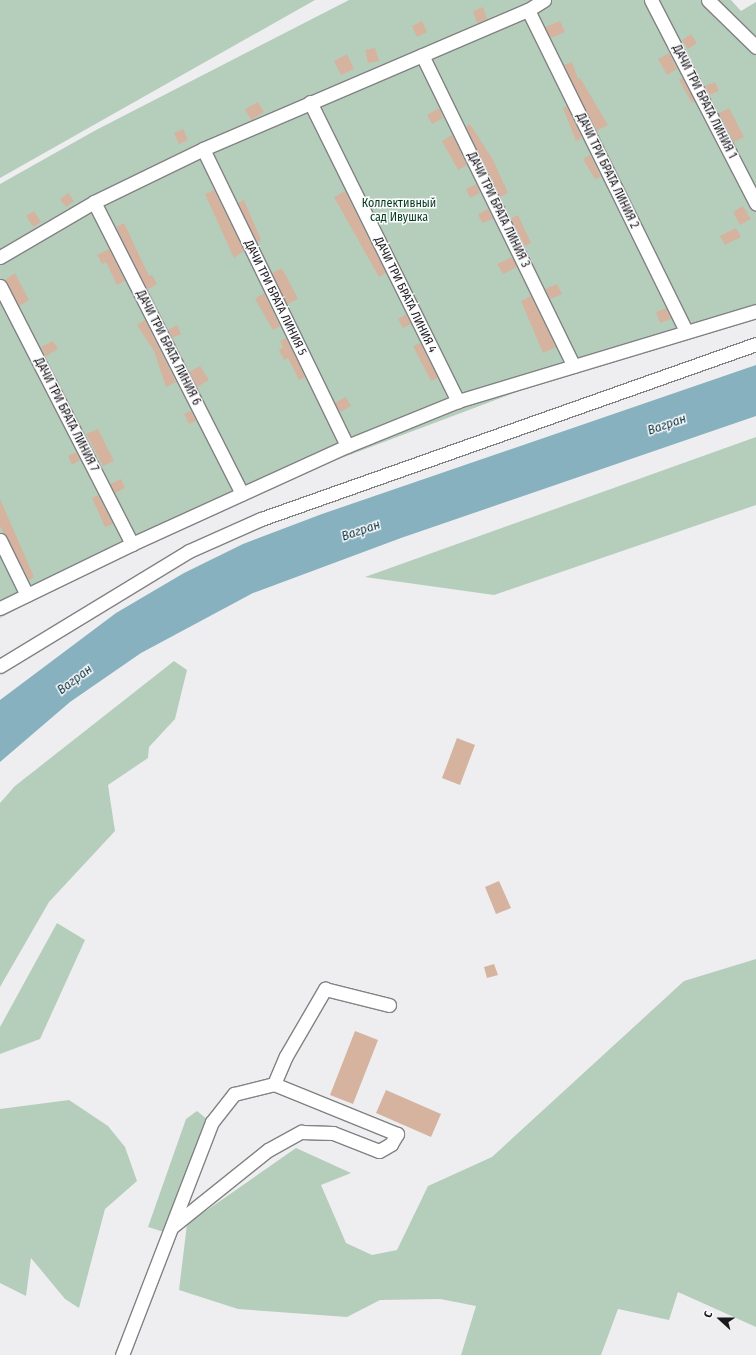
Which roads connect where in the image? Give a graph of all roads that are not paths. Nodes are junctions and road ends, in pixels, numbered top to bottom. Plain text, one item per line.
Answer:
1 (544, 0) edge
2 (651, 0) edge
3 (708, 0) edge
4 (528, 10) junction
5 (756, 48) edge
6 (422, 55) junction
7 (310, 102) junction
8 (203, 149) junction
9 (94, 202) junction
10 (756, 203) edge
11 (0, 257) edge
12 (0, 286) edge
13 (756, 311) edge
14 (686, 331) junction
15 (756, 344) edge
16 (574, 366) junction
17 (458, 402) junction
18 (347, 446) junction
19 (242, 494) junction
20 (0, 540) edge
21 (132, 544) junction
22 (27, 595) junction
23 (0, 608) edge
24 (0, 665) edge
25 (388, 1005) dead end
26 (274, 1084) junction
27 (173, 1226) junction
28 (122, 1355) edge

1 - 4 street
2 - 10 street, ДАЧИ ТРИ БРАТА ЛИНИЯ 1
3 - 5 street
4 - 6 street
4 - 14 street, ДАЧИ ТРИ БРАТА ЛИНИЯ 2
6 - 7 street
6 - 16 street, ДАЧИ ТРИ БРАТА ЛИНИЯ 3
7 - 8 street
7 - 17 street, ДАЧИ ТРИ БРАТА ЛИНИЯ 4
8 - 9 street
8 - 18 street, ДАЧИ ТРИ БРАТА ЛИНИЯ 5
9 - 11 street
9 - 19 street, ДАЧИ ТРИ БРАТА ЛИНИЯ 6
12 - 21 street, ДАЧИ ТРИ БРАТА ЛИНИЯ 7
13 - 14 street
14 - 16 street
15 - 24 street
16 - 17 street
17 - 18 street
18 - 19 street
19 - 21 street
20 - 22 street
21 - 22 street
22 - 23 street
25 - 26 street
26 - 27 street
26 - 27 street
27 - 28 street

